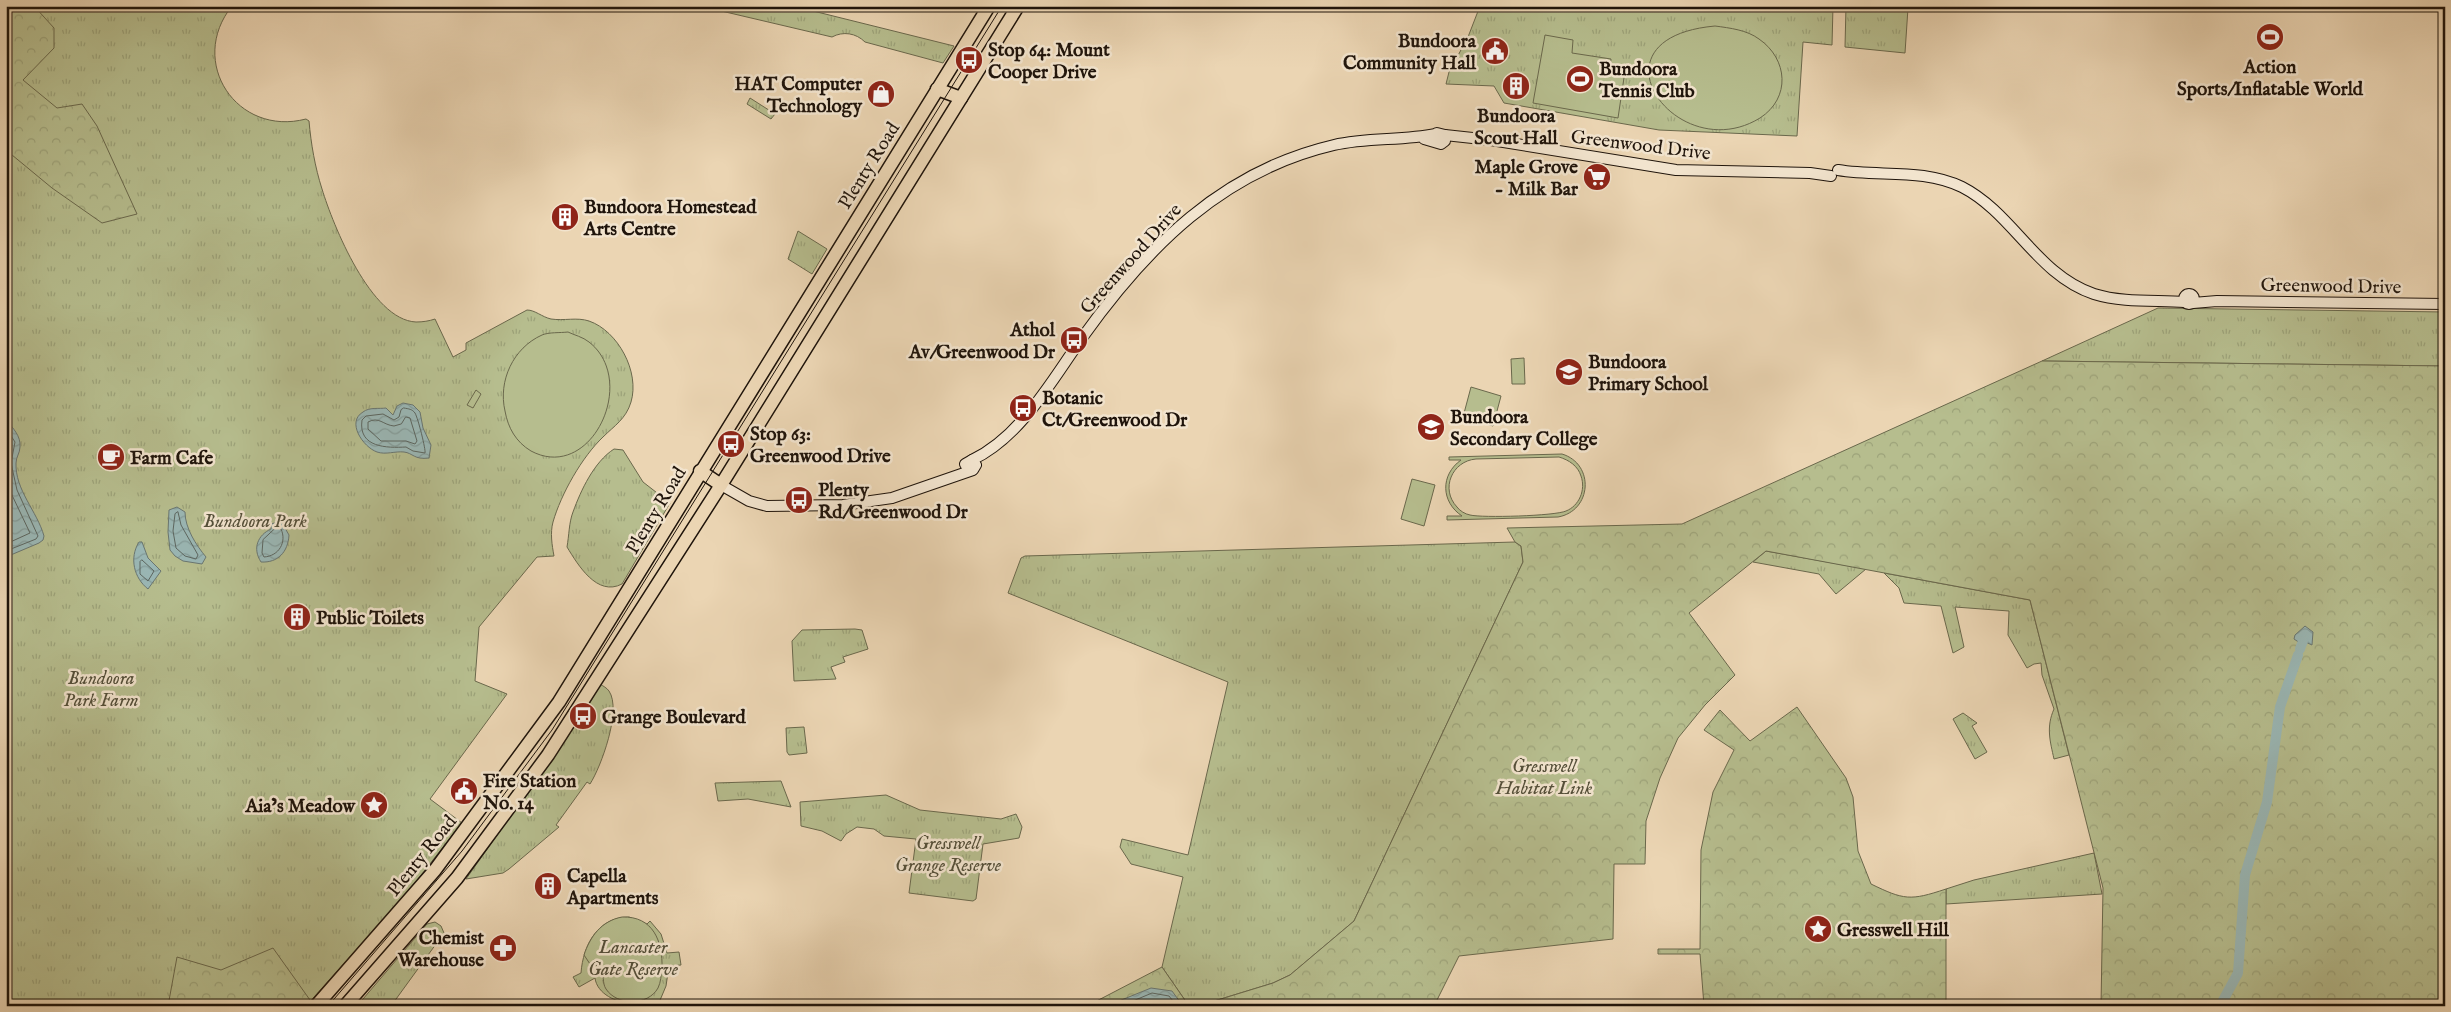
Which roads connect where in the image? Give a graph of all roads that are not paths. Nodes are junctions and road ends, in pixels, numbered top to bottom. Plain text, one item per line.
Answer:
1 (989, 6) edge
2 (1018, 6) edge
3 (939, 86) junction
4 (961, 98) junction
5 (2445, 304) edge
6 (700, 471) junction
7 (722, 485) junction
8 (618, 609) junction
9 (639, 616) junction
10 (373, 942) junction
11 (391, 953) junction
12 (316, 1006) edge
13 (345, 1006) edge

1 - 3 highway, Plenty Road
2 - 4 highway
3 - 4 highway
3 - 6 highway, Plenty Road
4 - 7 highway
5 - 7 street, Greenwood Drive
6 - 7 highway
6 - 8 highway, Plenty Road
7 - 9 highway
8 - 9 highway
8 - 10 highway, Plenty Road
9 - 11 highway
10 - 11 highway
10 - 12 highway, Plenty Road
11 - 13 highway

